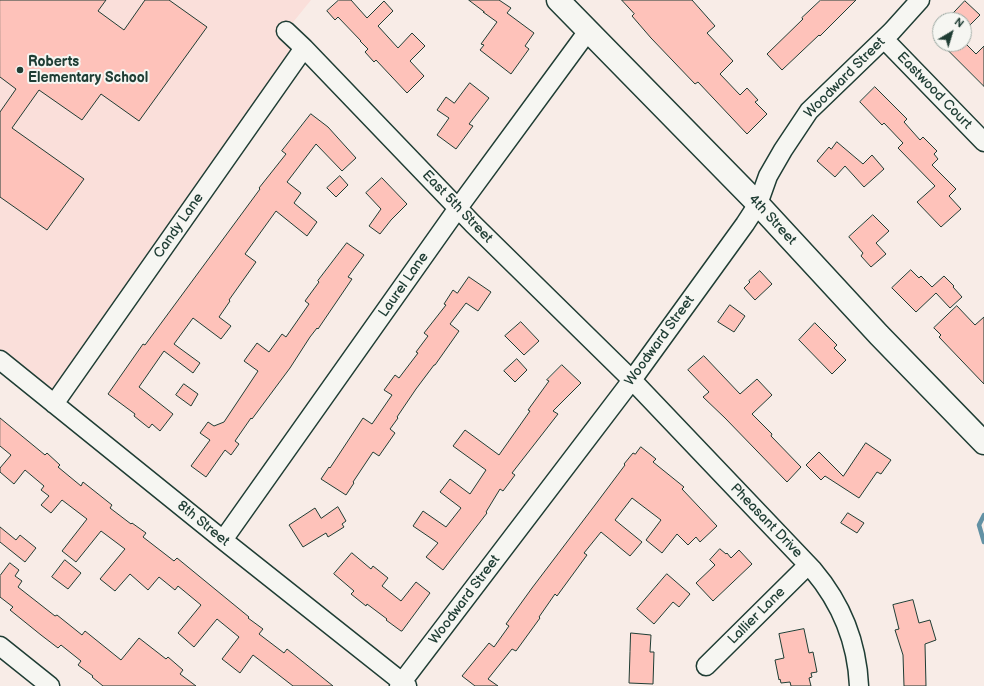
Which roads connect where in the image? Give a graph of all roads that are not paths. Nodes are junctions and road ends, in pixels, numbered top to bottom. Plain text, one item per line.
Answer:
1 (558, 0) edge
2 (920, 0) edge
3 (286, 31) dead end
4 (588, 31) junction
5 (884, 39) junction
6 (304, 48) junction
7 (984, 142) edge
8 (758, 204) junction
9 (458, 208) junction
10 (0, 360) edge
11 (632, 380) junction
12 (54, 404) junction
13 (984, 443) edge
14 (223, 540) junction
15 (808, 565) junction
16 (0, 646) edge
17 (706, 666) dead end
18 (403, 685) edge
19 (50, 686) edge
20 (859, 686) edge

1 - 4 street, 4th Street
2 - 5 street, Woodward Street
3 - 6 street, East 5th Street
4 - 8 street, 4th Street
4 - 9 street, Laurel Lane
5 - 7 street, Eastwood Court
5 - 8 street, Woodward Street
6 - 9 street, East 5th Street
6 - 12 street, Candy Lane
8 - 11 street, Woodward Street
8 - 13 street, 4th Street
9 - 11 street, East 5th Street
9 - 14 street, Laurel Lane
10 - 12 street, 8th Street
11 - 15 street, Pheasant Drive
11 - 18 street, Woodward Street
12 - 14 street, 8th Street
14 - 18 street, 8th Street
15 - 17 street, Lallier Lane
15 - 20 street, Pheasant Drive
16 - 19 street

